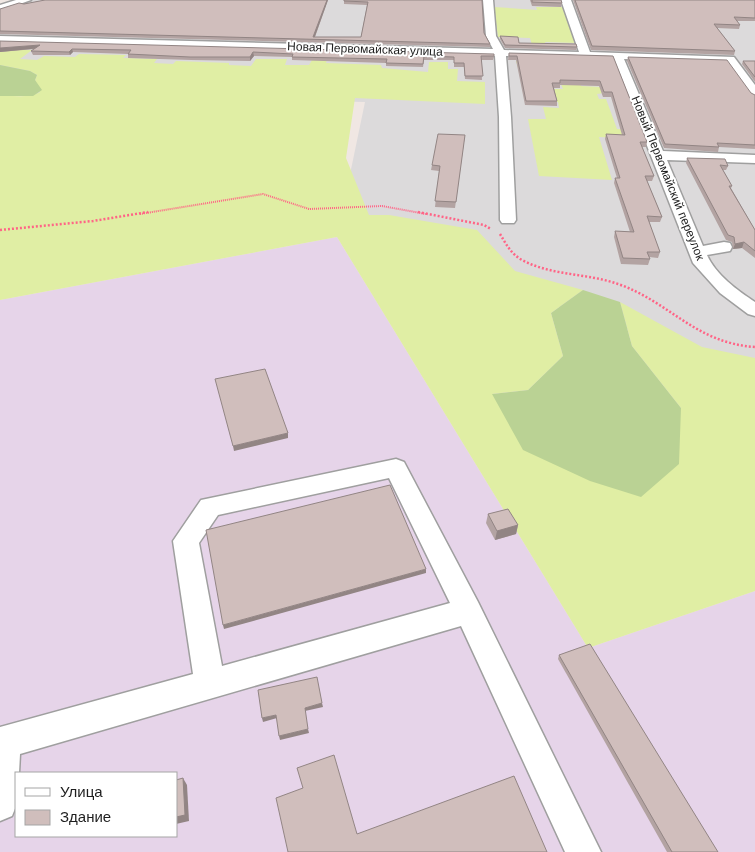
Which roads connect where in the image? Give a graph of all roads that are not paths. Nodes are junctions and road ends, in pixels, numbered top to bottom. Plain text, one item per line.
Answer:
1 (26, 0) edge
2 (488, 0) edge
3 (566, 0) edge
4 (0, 8) edge
5 (0, 39) edge
6 (500, 53) junction
7 (585, 54) junction
8 (617, 55) junction
9 (755, 93) edge
10 (659, 155) junction
11 (755, 159) edge
12 (508, 220) dead end
13 (724, 246) dead end
14 (696, 252) junction
15 (755, 310) edge
16 (468, 611) junction
17 (210, 683) junction
18 (0, 804) edge
19 (583, 852) edge

1 - 4 street
2 - 6 street
3 - 7 street
5 - 6 street, Новая Первомайская улица
6 - 7 street, Новая Первомайская улица
6 - 12 street
7 - 8 street, Новая Первомайская улица
8 - 9 street, Новая Первомайская улица
8 - 10 street, Новый Первомайский переулок
10 - 11 street
10 - 14 street, Новый Первомайский переулок
13 - 14 street
14 - 15 street, Новый Первомайский переулок
16 - 17 street
16 - 17 street
16 - 19 street
17 - 18 street

